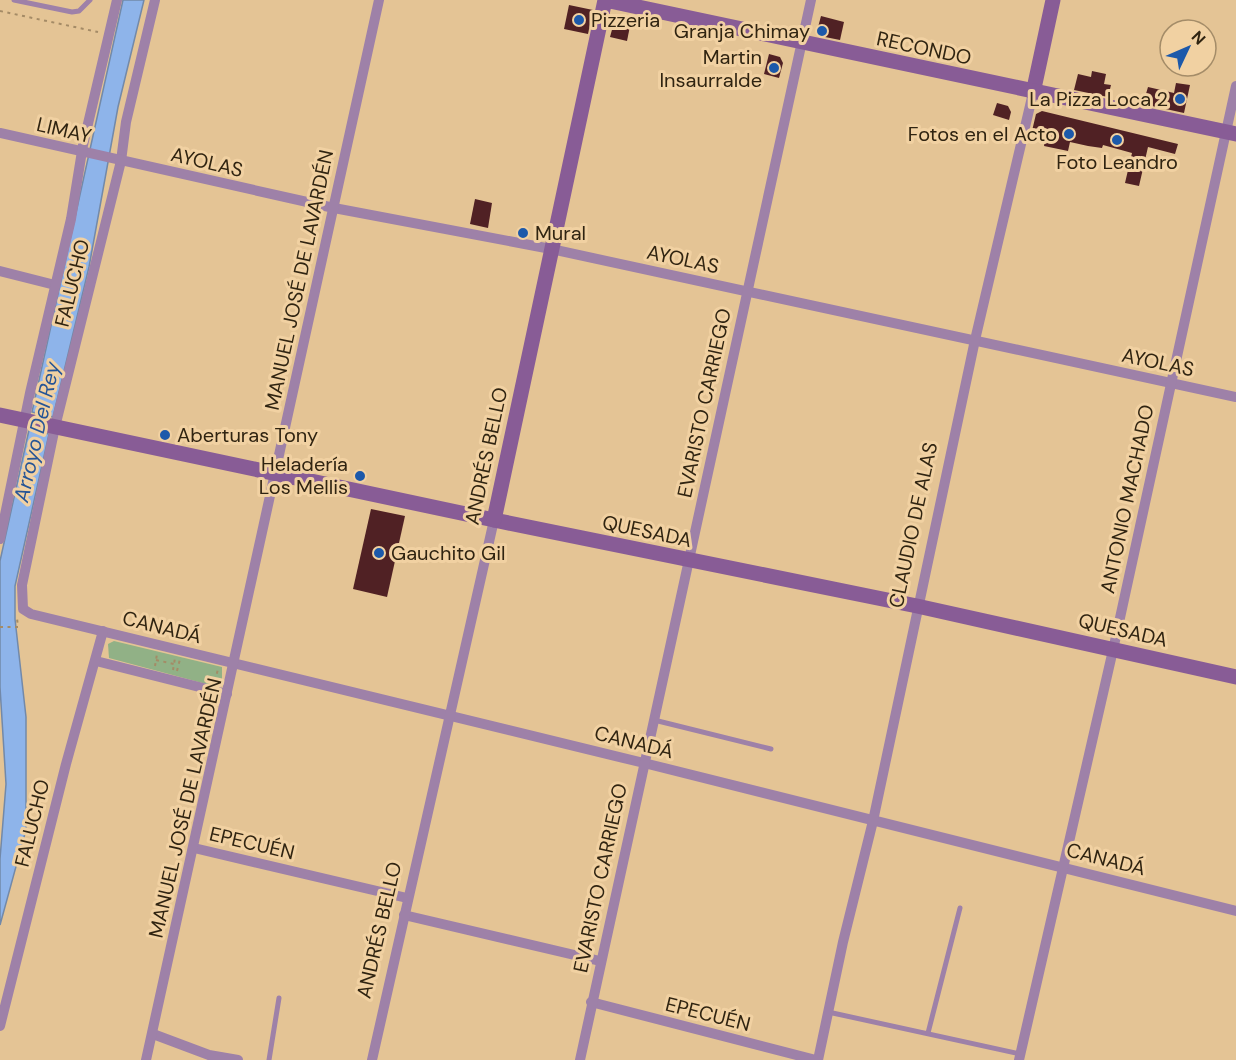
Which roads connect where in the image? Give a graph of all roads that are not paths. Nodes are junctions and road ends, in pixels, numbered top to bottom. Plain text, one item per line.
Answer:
1 (14, 0) edge
2 (90, 0) edge
3 (117, 0) edge
4 (155, 0) edge
5 (379, 0) edge
6 (605, 0) edge
7 (811, 0) edge
8 (1053, 0) edge
9 (802, 44) junction
10 (1236, 86) edge
11 (1033, 93) junction
12 (0, 133) edge
13 (1231, 133) edge
14 (84, 153) junction
15 (118, 161) junction
16 (334, 208) junction
17 (551, 249) junction
18 (0, 271) edge
19 (55, 285) junction
20 (747, 291) junction
21 (975, 340) junction
22 (1170, 383) junction
23 (1236, 397) edge
24 (0, 415) edge
25 (27, 421) junction
26 (52, 426) junction
27 (275, 473) junction
28 (494, 520) junction
29 (0, 539) edge
30 (689, 561) junction
31 (917, 606) junction
32 (23, 609) joint
33 (102, 631) junction
34 (1113, 650) junction
35 (96, 662) junction
36 (235, 664) junction
37 (1236, 677) edge
38 (228, 694) junction
39 (449, 717) junction
40 (654, 720) junction
41 (771, 749) dead end
42 (644, 763) junction
43 (873, 822) junction
44 (194, 848) junction
45 (1065, 867) junction
46 (407, 898) junction
47 (960, 908) dead end
48 (1236, 911) edge
49 (404, 915) junction
50 (600, 961) junction
51 (279, 998) dead end
52 (591, 1002) junction
53 (828, 1012) junction
54 (0, 1026) edge
55 (928, 1033) junction
56 (153, 1034) junction
57 (1020, 1059) edge
58 (146, 1060) edge
59 (238, 1060) edge
60 (268, 1060) edge
61 (372, 1060) edge
62 (580, 1060) edge
63 (817, 1060) edge

1 - 2 lane
3 - 14 street, FALUCHO
4 - 15 street, FALUCHO
5 - 16 street, MANUEL JOSÉ DE LAVARDÉN
6 - 9 street, RECONDO
6 - 17 street, ANDRÉS BELLO
7 - 9 street, EVARISTO CARRIEGO
8 - 11 street, CLAUDIO DE ALAS
9 - 11 street, RECONDO
9 - 20 street, EVARISTO CARRIEGO
10 - 13 street, ANTONIO MACHADO
11 - 13 street, RECONDO
11 - 21 street, CLAUDIO DE ALAS
12 - 14 street, LIMAY
13 - 22 street, ANTONIO MACHADO
14 - 15 street, LIMAY
14 - 19 street, FALUCHO
15 - 16 street, AYOLAS
15 - 26 street, FALUCHO
16 - 17 street, AYOLAS
16 - 27 street, MANUEL JOSÉ DE LAVARDÉN
17 - 20 street, AYOLAS
17 - 28 street, ANDRÉS BELLO
18 - 19 street
19 - 25 street, FALUCHO
20 - 21 street, AYOLAS
20 - 30 street, EVARISTO CARRIEGO
21 - 22 street, AYOLAS
21 - 31 street, CLAUDIO DE ALAS
22 - 23 street, AYOLAS
22 - 34 street, ANTONIO MACHADO
24 - 25 street, QUESADA
25 - 26 street, QUESADA
25 - 29 street, FALUCHO
26 - 27 street, QUESADA
26 - 32 street, FALUCHO
27 - 28 street, QUESADA
27 - 36 street, MANUEL JOSÉ DE LAVARDÉN
28 - 30 street, QUESADA
28 - 39 street, ANDRÉS BELLO
30 - 31 street, QUESADA
30 - 40 street, EVARISTO CARRIEGO
31 - 34 street, QUESADA
31 - 43 street, CLAUDIO DE ALAS
32 - 33 street, CANADÁ
33 - 35 street, FALUCHO
33 - 36 street, CANADÁ
34 - 37 street, QUESADA
34 - 45 street, ANTONIO MACHADO
35 - 38 street
35 - 54 street, FALUCHO
36 - 38 street, MANUEL JOSÉ DE LAVARDÉN
36 - 39 street, CANADÁ
38 - 44 street, MANUEL JOSÉ DE LAVARDÉN
39 - 42 street, CANADÁ
39 - 46 street, ANDRÉS BELLO
40 - 41 lane
40 - 42 street, EVARISTO CARRIEGO
42 - 43 street, CANADÁ
42 - 50 street, EVARISTO CARRIEGO
43 - 45 street, CANADÁ
43 - 53 street, CLAUDIO DE ALAS
44 - 46 street, EPECUÉN
44 - 56 street, MANUEL JOSÉ DE LAVARDÉN
45 - 48 street, CANADÁ
45 - 57 street, ANTONIO MACHADO
46 - 49 street, ANDRÉS BELLO
47 - 55 lane
49 - 50 street
49 - 61 street, ANDRÉS BELLO
50 - 52 street, EVARISTO CARRIEGO
51 - 60 lane
52 - 62 street, EVARISTO CARRIEGO
52 - 63 street, EPECUÉN
53 - 55 lane
53 - 63 street, CLAUDIO DE ALAS
55 - 57 lane
56 - 58 street, MANUEL JOSÉ DE LAVARDÉN
56 - 59 street

